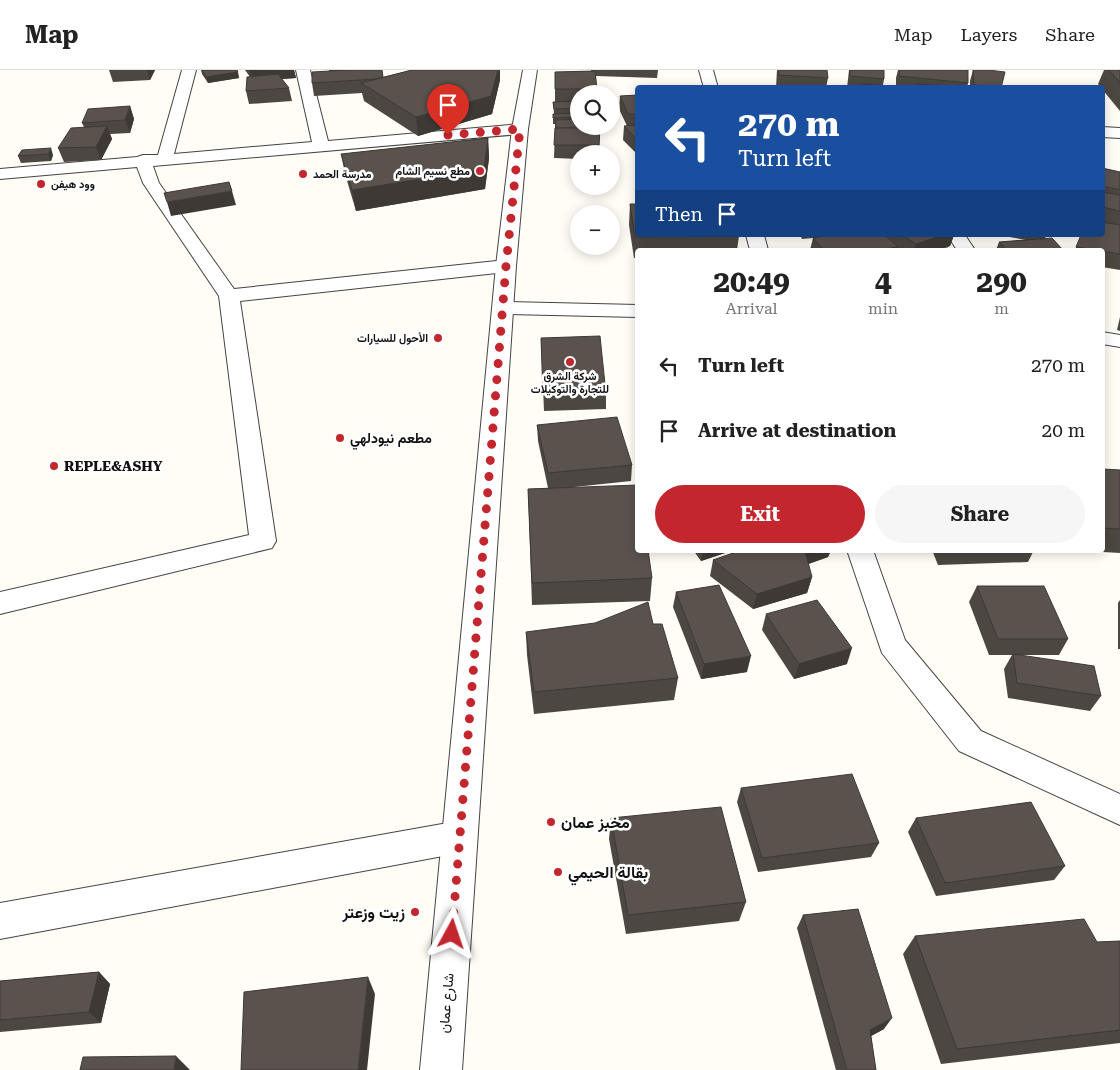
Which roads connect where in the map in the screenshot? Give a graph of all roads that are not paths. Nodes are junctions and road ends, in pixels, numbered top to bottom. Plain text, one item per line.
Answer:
1 (189, 70) edge
2 (303, 70) edge
3 (530, 70) edge
4 (706, 70) edge
5 (709, 85) edge
6 (520, 129) junction
7 (1105, 132) edge
8 (1120, 133) edge
9 (321, 146) junction
10 (165, 159) junction
11 (143, 160) junction
12 (0, 174) edge
13 (957, 237) edge
14 (965, 248) edge
15 (506, 266) junction
16 (229, 296) junction
17 (503, 308) junction
18 (635, 310) edge
19 (1105, 338) edge
20 (1120, 341) edge
21 (861, 553) edge
22 (0, 603) edge
23 (1120, 810) edge
24 (459, 837) junction
25 (0, 921) edge
26 (441, 1070) edge

1 - 10 street
2 - 9 street
3 - 6 street, شارع عمان
4 - 5 street
6 - 9 street
6 - 15 street, شارع عمان
7 - 8 street
9 - 10 street
10 - 11 street
11 - 12 street
11 - 16 street
13 - 14 street
15 - 16 street
15 - 17 street, شارع عمان
16 - 22 street
17 - 18 street
17 - 24 street, شارع عمان
19 - 20 street
21 - 23 street
24 - 25 street
24 - 26 street, شارع عمان

